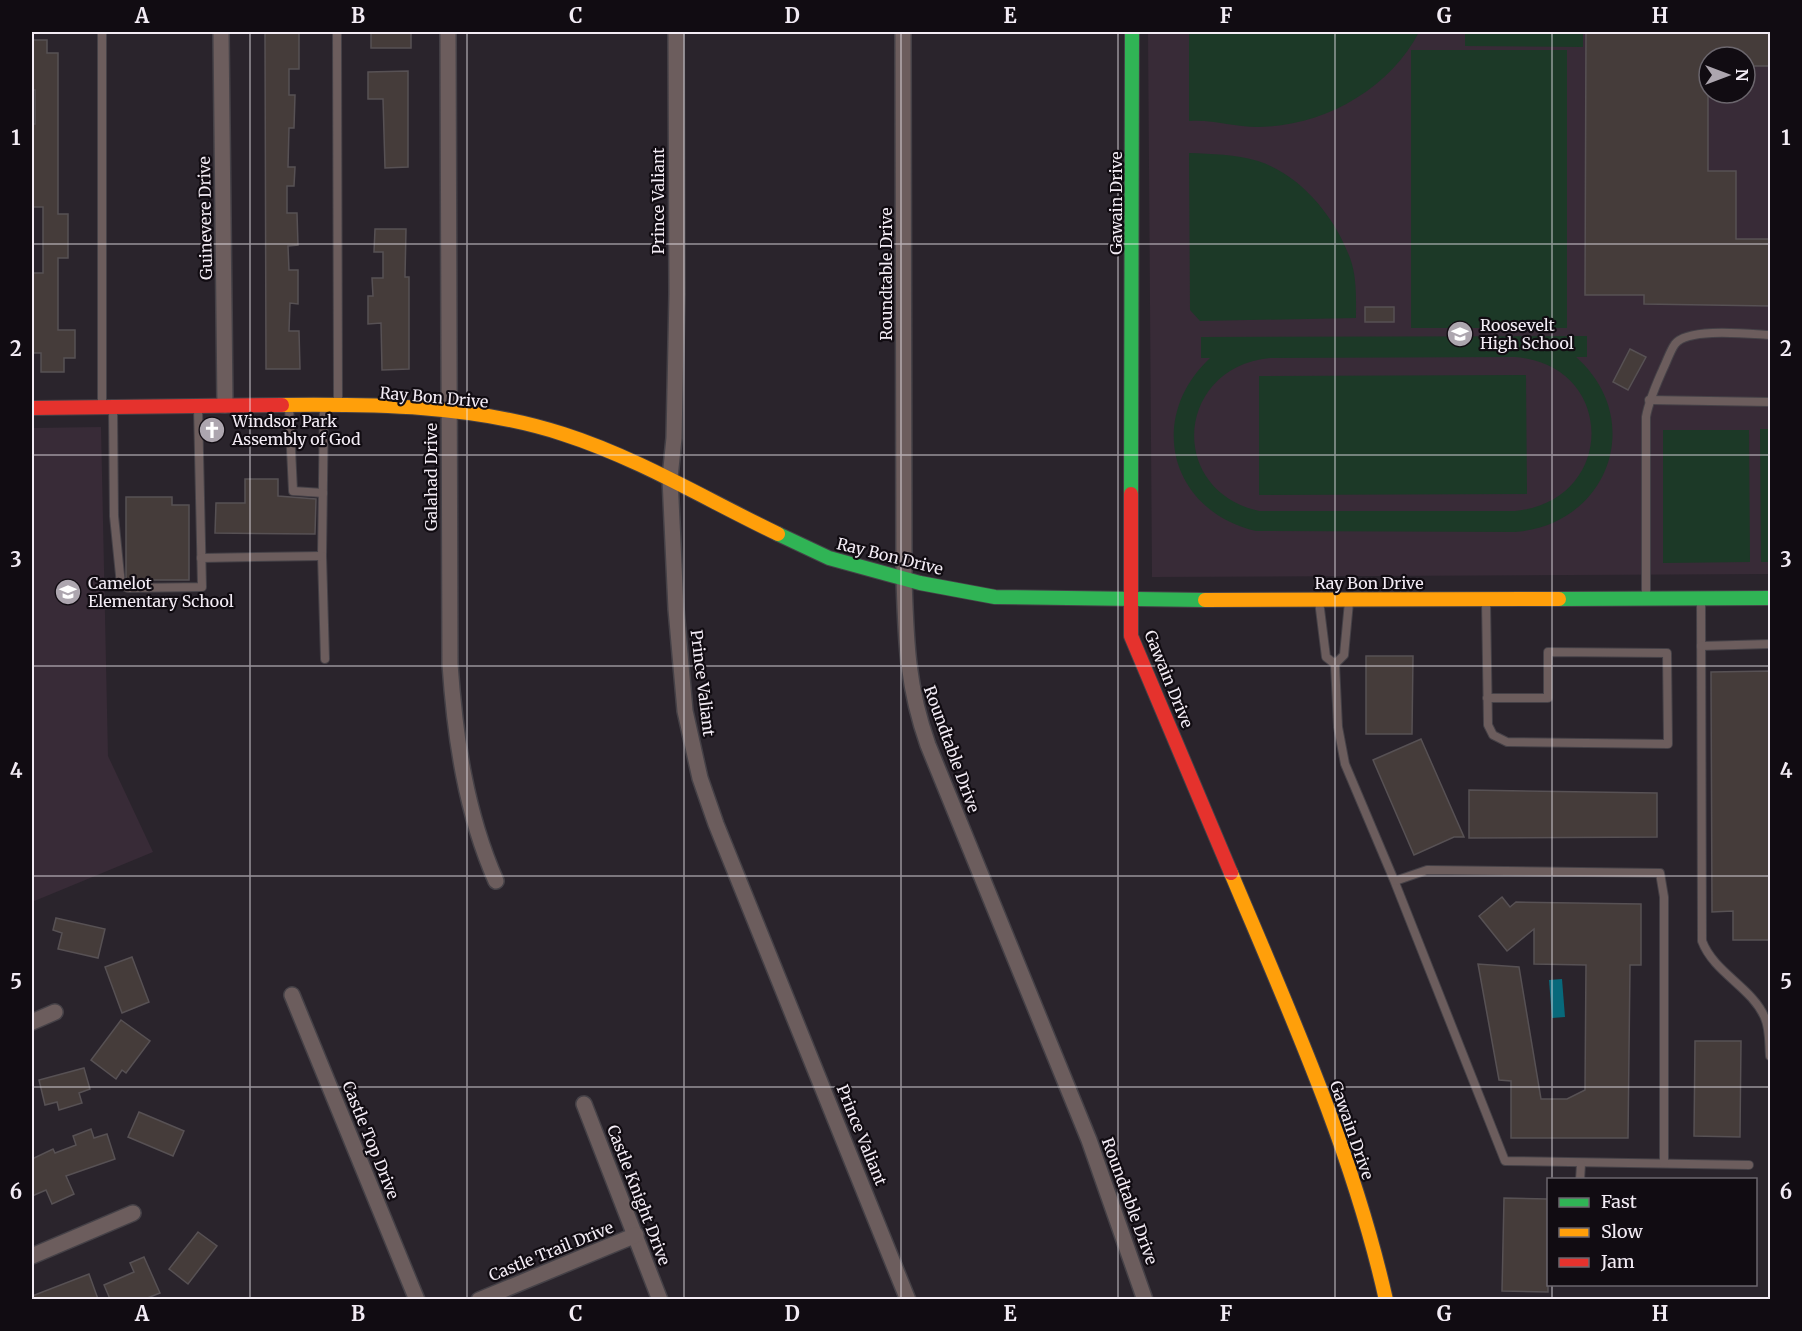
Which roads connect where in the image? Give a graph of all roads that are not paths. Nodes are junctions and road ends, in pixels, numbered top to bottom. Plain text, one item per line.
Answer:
1 (102, 32) edge
2 (221, 32) edge
3 (337, 32) edge
4 (448, 32) edge
5 (676, 32) edge
6 (903, 32) edge
7 (1132, 32) edge
8 (1770, 335) edge
9 (1649, 400) junction
10 (1770, 402) edge
11 (198, 405) junction
12 (225, 405) junction
13 (289, 405) junction
14 (331, 406) junction
15 (108, 407) junction
16 (32, 408) edge
17 (450, 411) junction
18 (670, 478) junction
19 (323, 493) junction
20 (322, 556) junction
21 (201, 558) junction
22 (904, 579) junction
23 (1770, 598) edge
24 (1486, 599) junction
25 (1646, 599) junction
26 (1701, 599) junction
27 (1132, 600) junction
28 (1319, 600) junction
29 (1350, 600) junction
30 (1770, 644) edge
31 (1701, 646) junction
32 (325, 659) dead end
33 (1335, 664) junction
34 (1487, 698) junction
35 (496, 881) dead end
36 (1395, 881) junction
37 (292, 995) dead end
38 (55, 1012) dead end
39 (32, 1022) edge
40 (1770, 1056) edge
41 (584, 1104) dead end
42 (1664, 1163) junction
43 (1581, 1164) junction
44 (1749, 1165) dead end
45 (1581, 1178) edge
46 (134, 1213) dead end
47 (636, 1235) junction
48 (32, 1256) edge
49 (417, 1299) edge
50 (479, 1299) edge
51 (660, 1299) edge
52 (908, 1299) edge
53 (1146, 1299) edge
54 (1386, 1299) edge

1 - 15 lane
2 - 12 street, Guinevere Drive
3 - 14 lane
4 - 17 street, Galahad Drive
5 - 18 street, Prince Valiant
6 - 22 street, Roundtable Drive
7 - 27 street, Gawain Drive
8 - 9 lane
9 - 10 lane
9 - 25 lane
11 - 12 street, Ray Bon Drive
11 - 15 street, Ray Bon Drive
11 - 21 lane
12 - 13 street, Ray Bon Drive
13 - 14 street, Ray Bon Drive
13 - 19 lane
14 - 17 street, Ray Bon Drive
14 - 19 lane
15 - 16 street, Ray Bon Drive
15 - 21 lane
17 - 18 street, Ray Bon Drive
17 - 35 street, Galahad Drive
18 - 22 street, Ray Bon Drive
18 - 52 street, Prince Valiant
19 - 20 lane
20 - 21 lane
20 - 32 lane
22 - 27 street, Ray Bon Drive
22 - 53 street, Roundtable Drive
23 - 26 street, Ray Bon Drive
24 - 25 street, Ray Bon Drive
24 - 29 street, Ray Bon Drive
24 - 34 lane
25 - 26 street, Ray Bon Drive
26 - 31 lane
27 - 28 street, Ray Bon Drive
27 - 54 street, Gawain Drive
28 - 29 street, Ray Bon Drive
28 - 33 lane
29 - 33 lane
30 - 31 lane
31 - 40 lane
33 - 36 lane
34 - 34 lane
36 - 42 lane
36 - 43 lane
37 - 49 street, Castle Top Drive
38 - 39 street
41 - 47 street, Castle Knight Drive
42 - 43 lane
42 - 44 lane
43 - 45 lane
46 - 48 street
47 - 50 street, Castle Trail Drive
47 - 51 street, Castle Knight Drive

